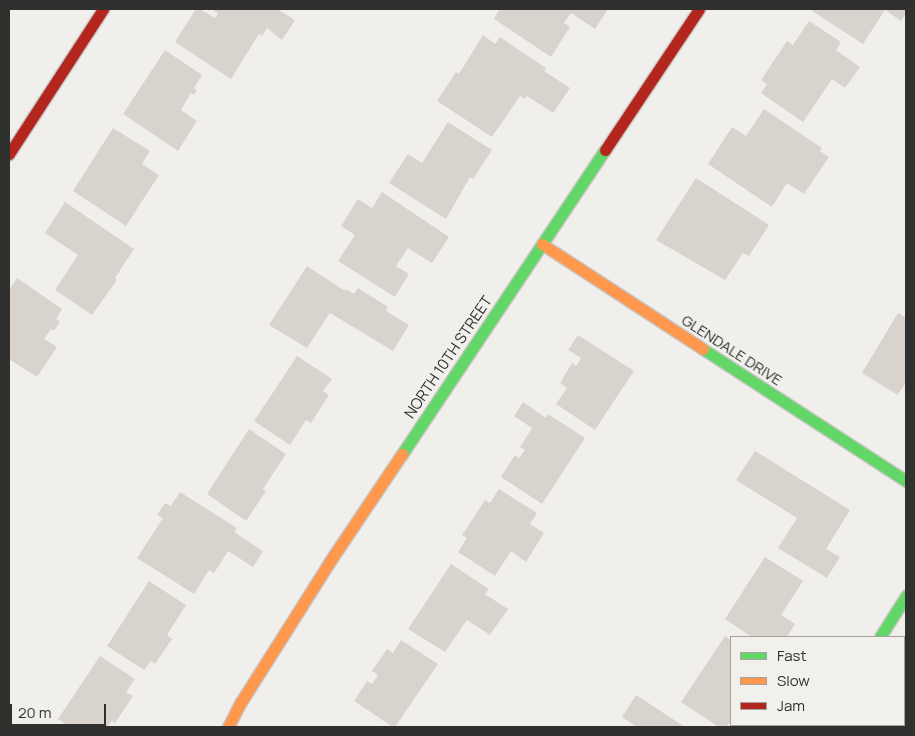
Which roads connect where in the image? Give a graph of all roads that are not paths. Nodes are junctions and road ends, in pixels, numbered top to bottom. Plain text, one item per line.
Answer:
1 (102, 9) edge
2 (700, 9) edge
3 (9, 154) edge
4 (542, 244) junction
5 (906, 481) edge
6 (906, 596) edge
7 (881, 636) edge
8 (228, 727) edge

1 - 3 main road
2 - 4 main road, NORTH 10TH STREET
4 - 5 main road, GLENDALE DRIVE
4 - 8 main road, NORTH 10TH STREET
6 - 7 main road

